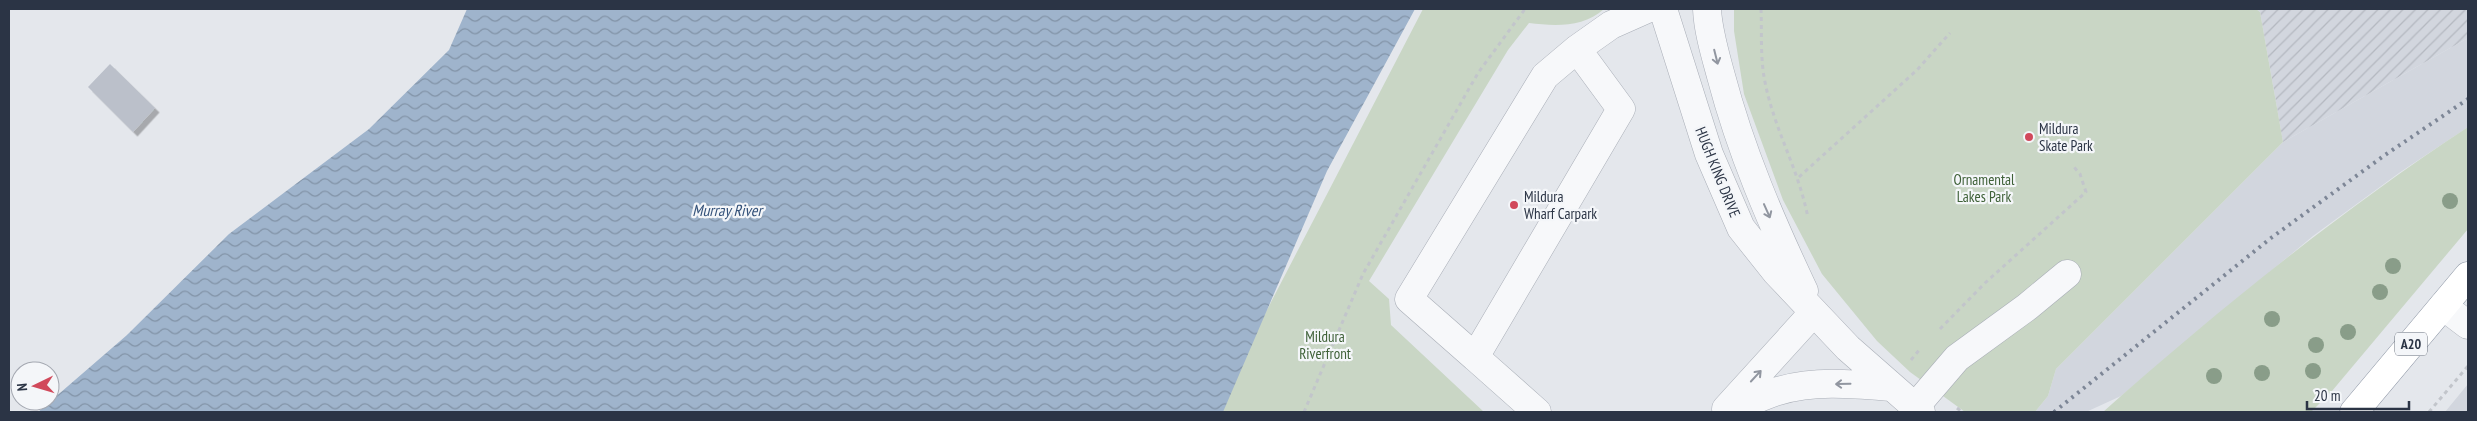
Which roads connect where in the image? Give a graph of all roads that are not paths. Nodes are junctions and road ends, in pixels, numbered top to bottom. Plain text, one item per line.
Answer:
1 (1647, 9) edge
2 (1663, 9) edge
3 (1708, 18) edge
4 (1670, 35) junction
5 (1577, 49) junction
6 (2067, 274) dead end
7 (2468, 276) edge
8 (2443, 306) junction
9 (1814, 312) junction
10 (2468, 325) edge
11 (1475, 357) junction
12 (1891, 387) junction
13 (1918, 410) edge
14 (1537, 412) edge
15 (1722, 412) edge
16 (1728, 412) edge
17 (2354, 412) edge

1 - 5 street
2 - 4 street, HUGH KING DRIVE
3 - 4 street
3 -> 9 street, HUGH KING DRIVE
4 - 9 street, HUGH KING DRIVE
5 - 11 street
5 - 11 street
6 - 13 street
7 - 8 highway, A20
8 - 10 street
8 - 17 highway, A20
9 - 12 street, HUGH KING DRIVE
15 -> 9 street
11 - 14 street
12 - 13 street, HUGH KING DRIVE
12 -> 16 street

